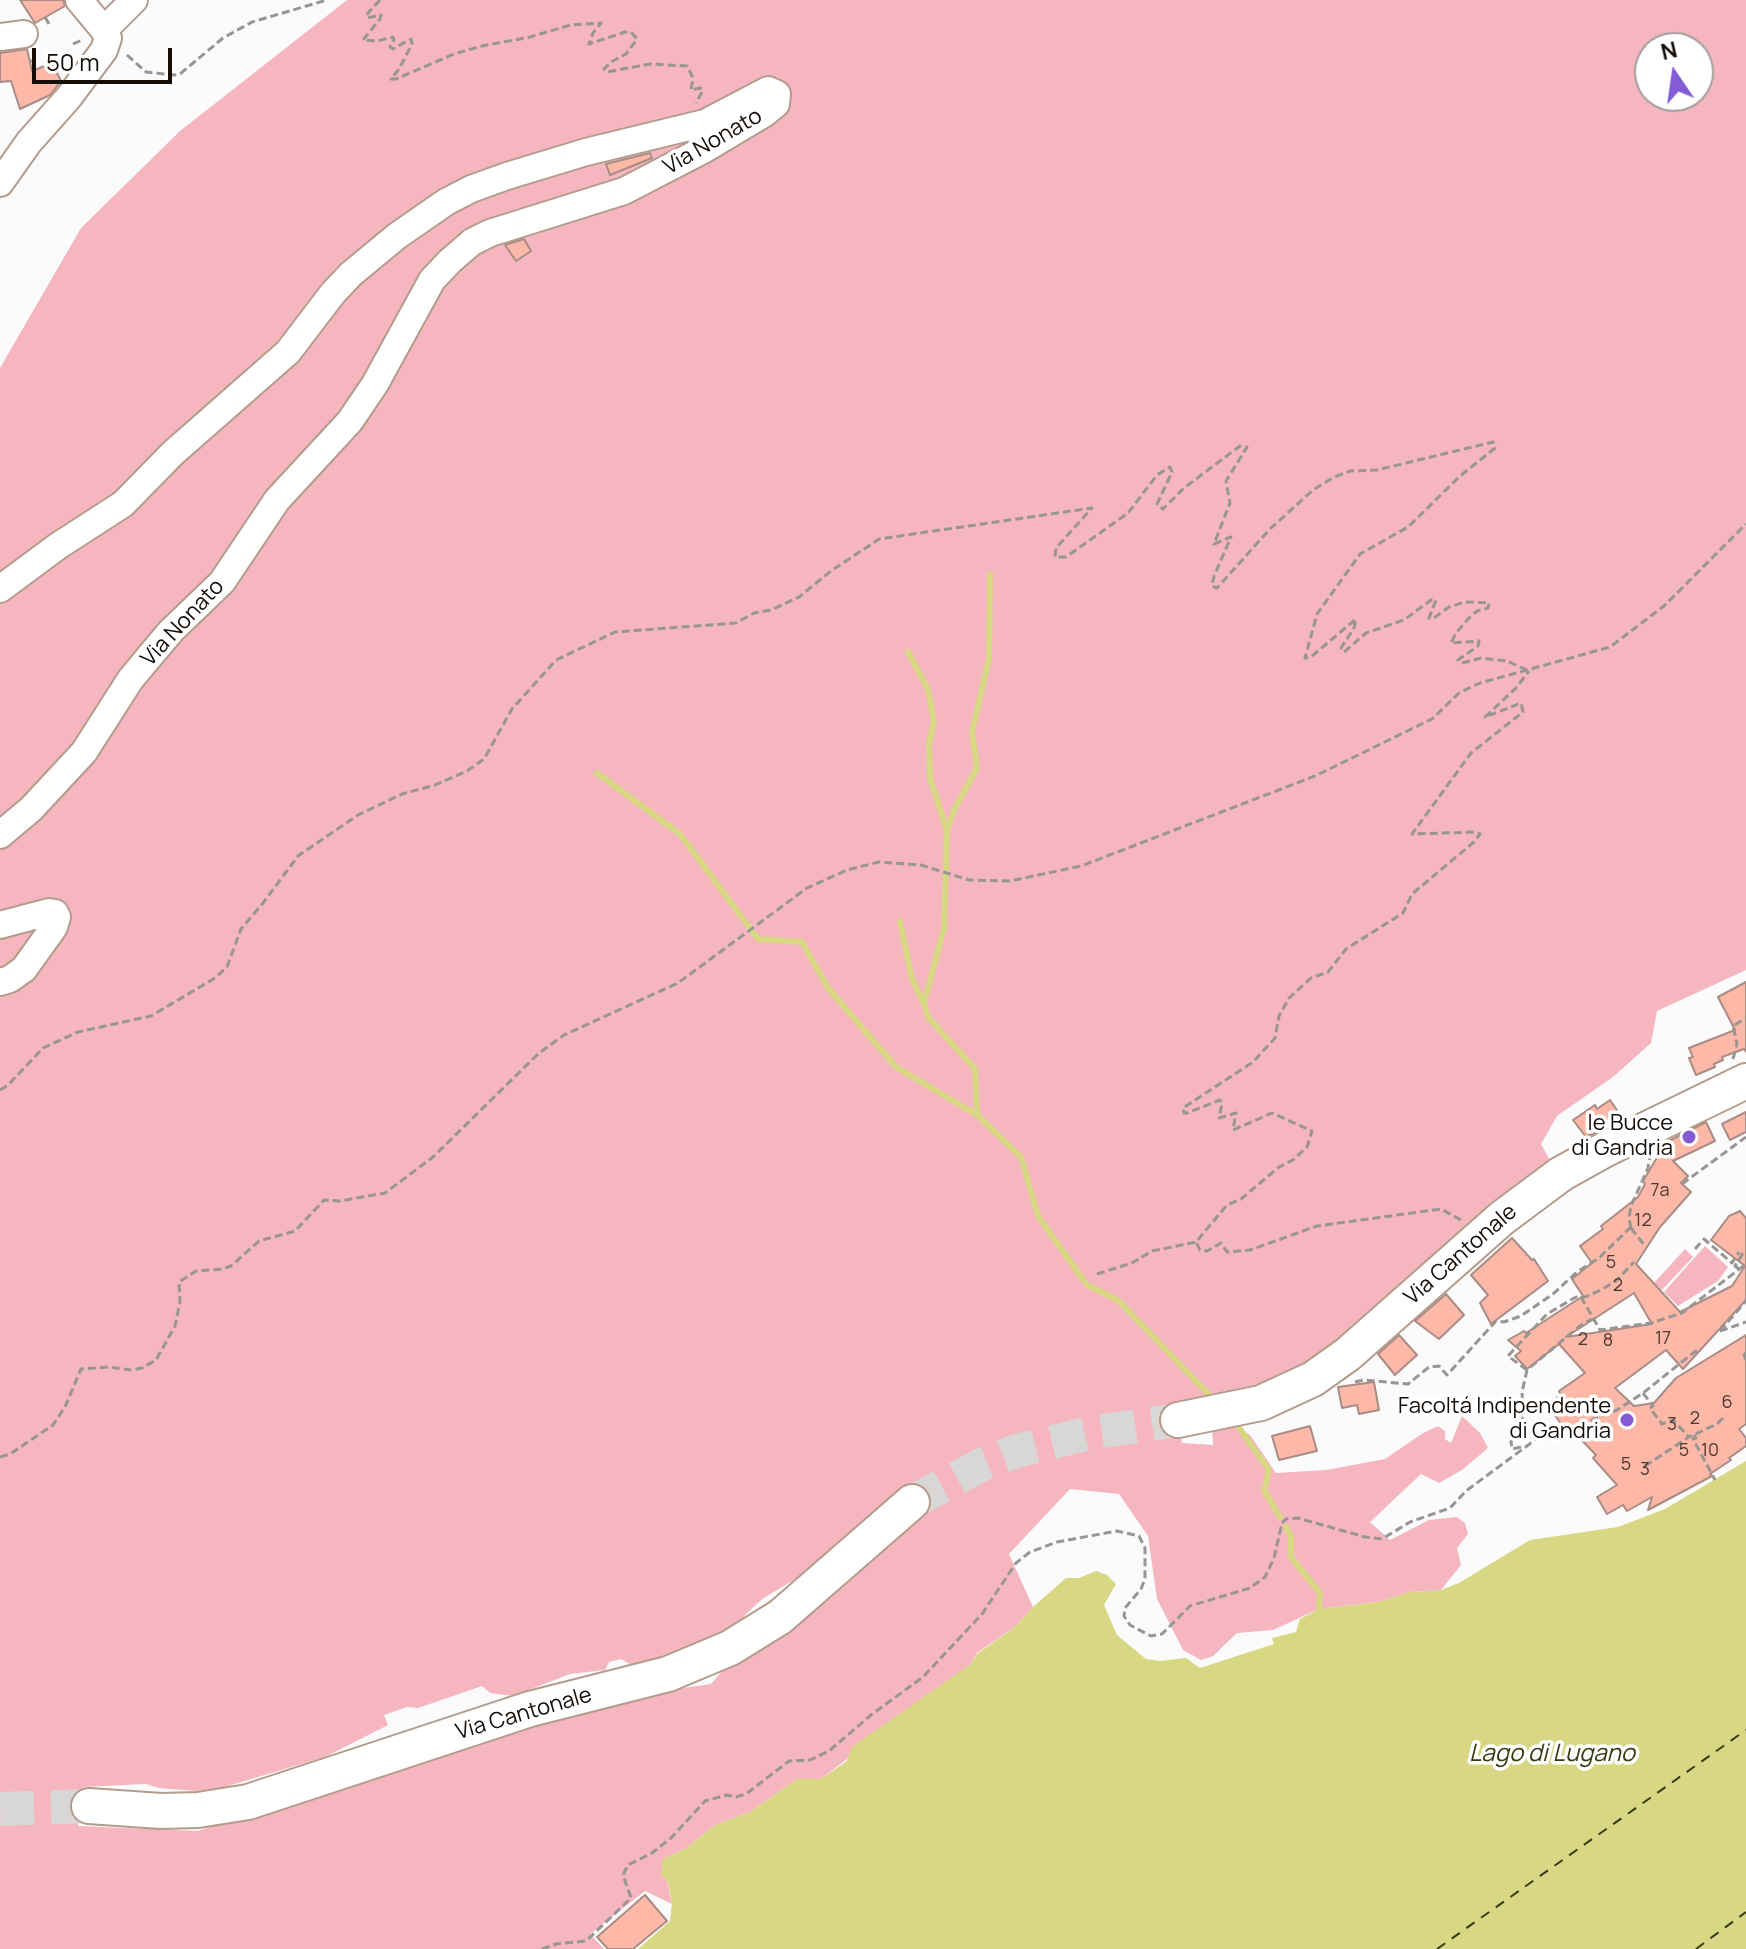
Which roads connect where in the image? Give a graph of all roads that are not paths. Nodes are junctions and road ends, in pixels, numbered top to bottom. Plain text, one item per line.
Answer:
1 (79, 0) edge
2 (134, 0) edge
3 (106, 34) junction
4 (0, 183) edge
5 (0, 589) edge
6 (31, 809) junction
7 (0, 835) edge
8 (0, 855) edge
9 (0, 925) edge
10 (0, 982) edge
11 (1746, 1081) edge
12 (1178, 1420) tunnel mouth
13 (912, 1502) tunnel mouth
14 (89, 1806) tunnel mouth

1 - 3 street
2 - 3 street
3 - 4 street
5 - 6 street, Via Nonato
6 - 7 street, Via Nonato
6 - 8 street, Via Nonato
9 - 10 street
11 - 12 main road, Via Cantonale
13 - 14 main road, Via Cantonale

